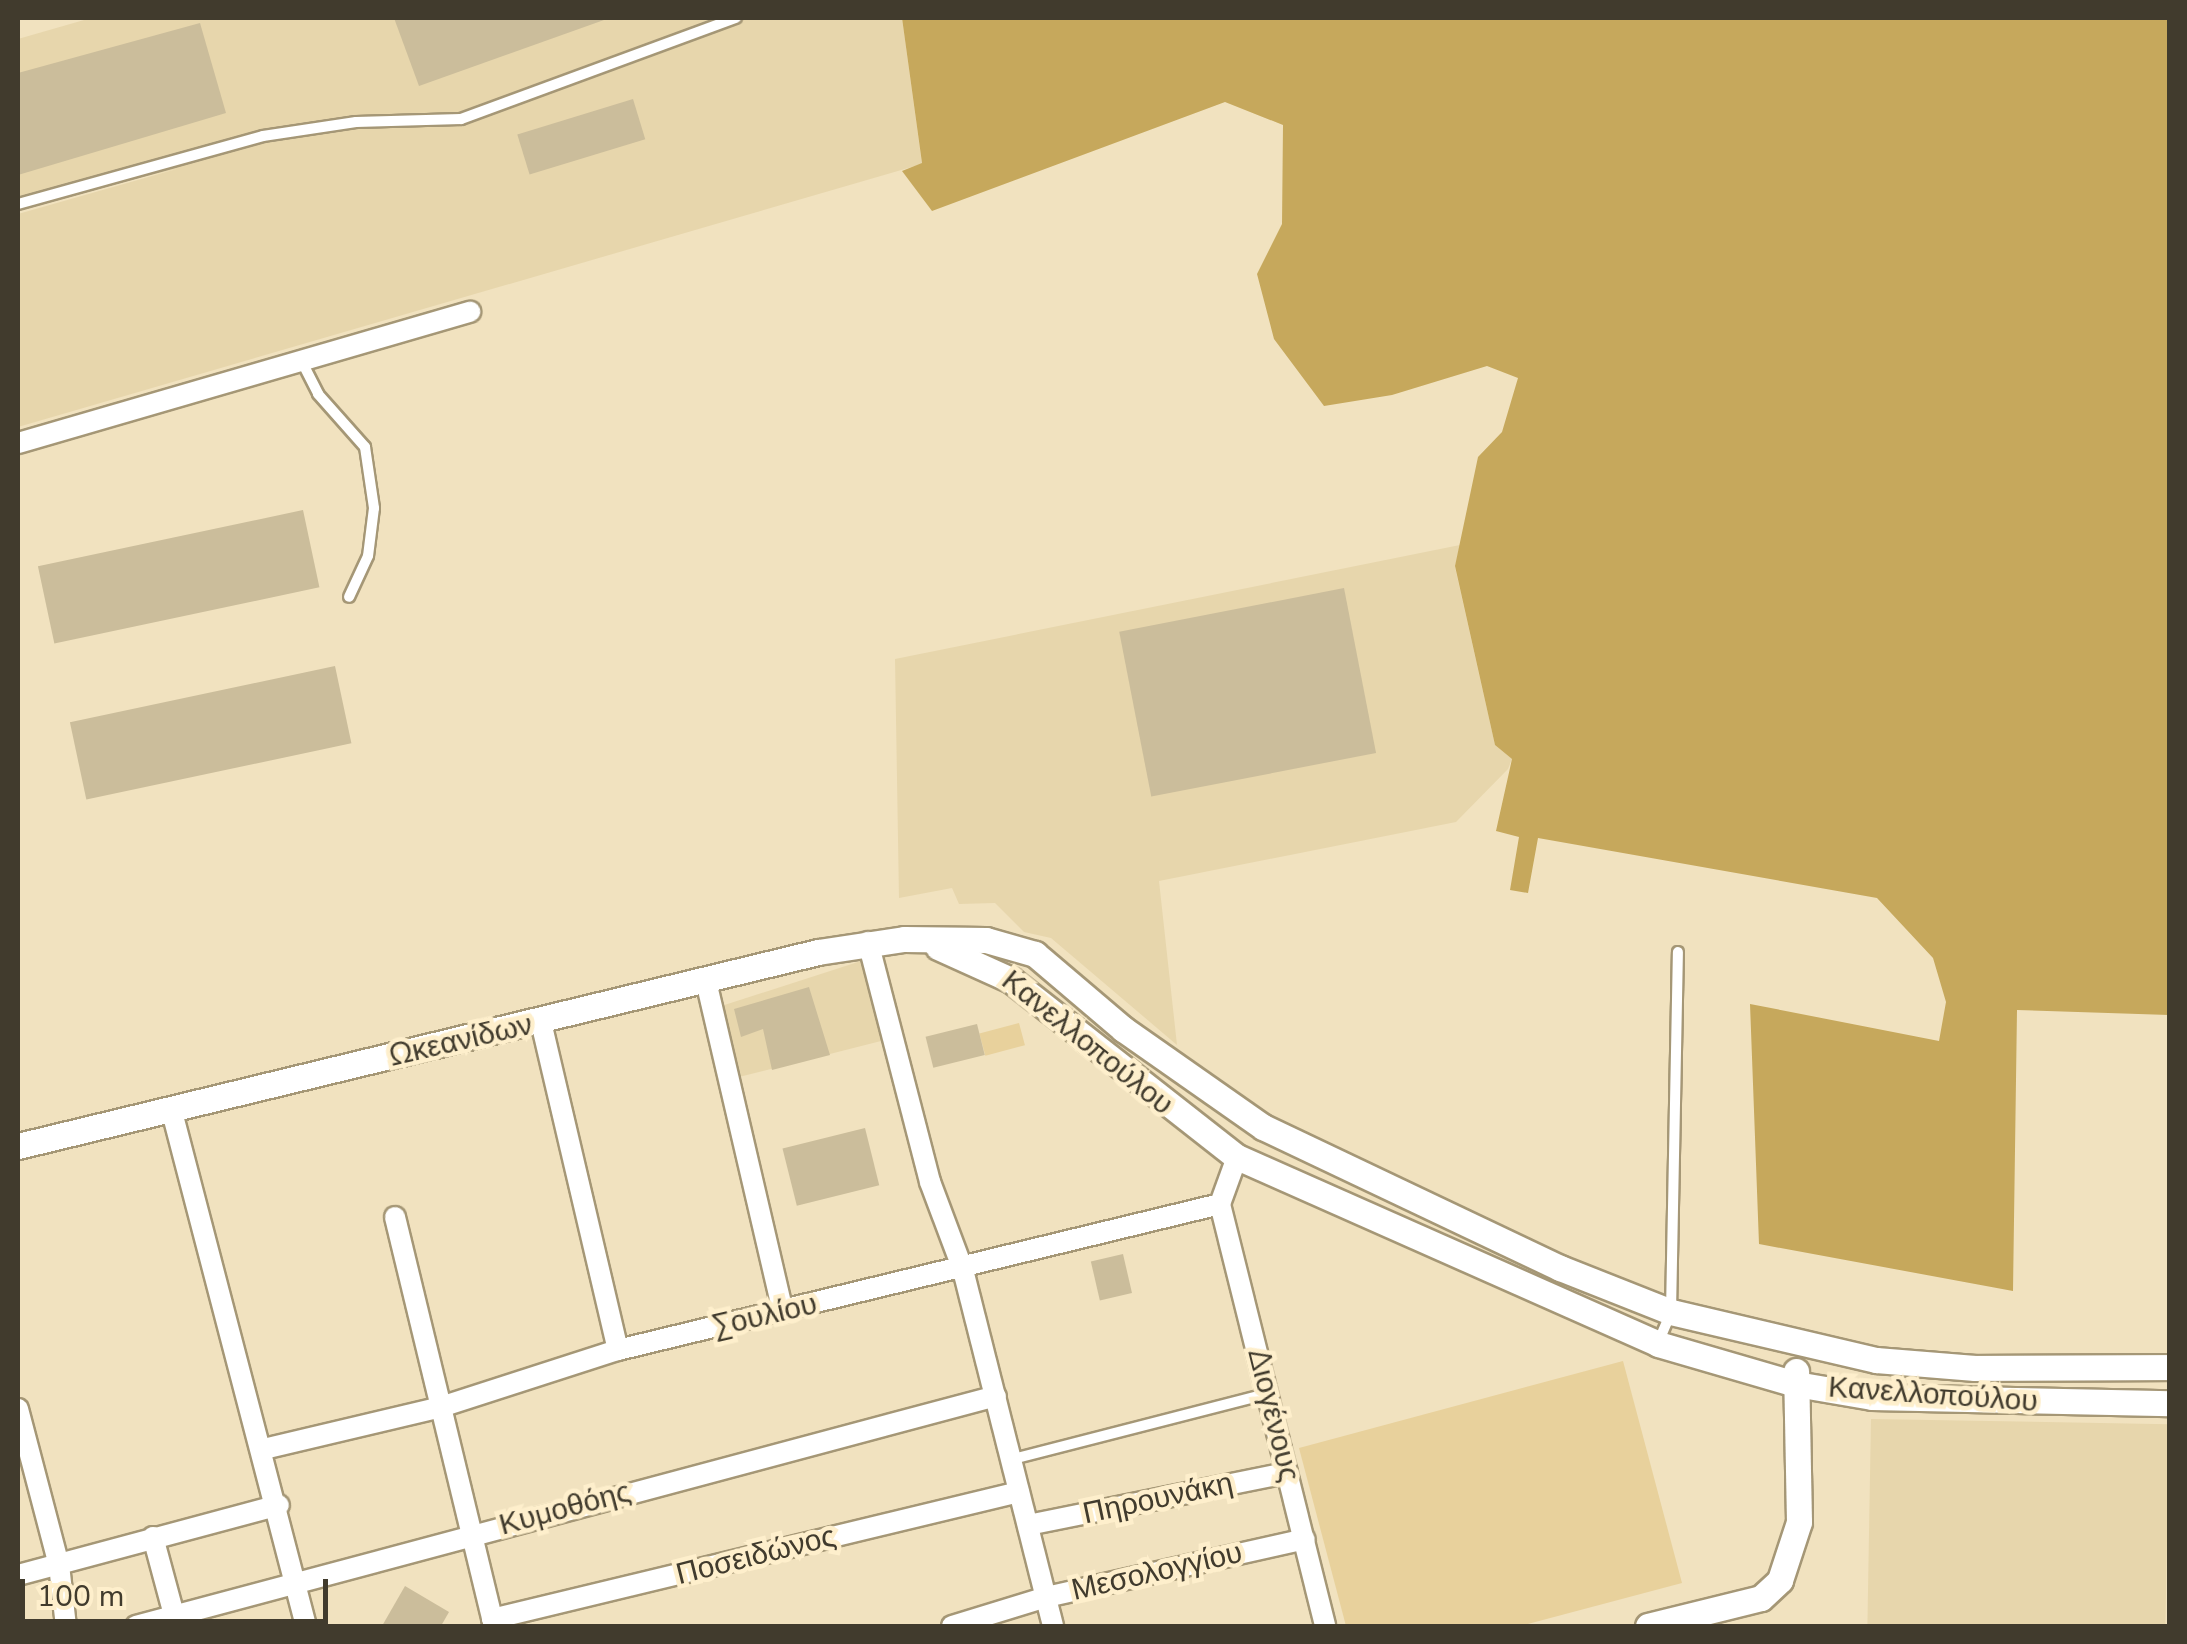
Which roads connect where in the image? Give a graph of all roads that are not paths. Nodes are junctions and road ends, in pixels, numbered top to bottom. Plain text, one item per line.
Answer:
1 (736, 18) edge
2 (18, 204) edge
3 (470, 312) dead end
4 (301, 361) junction
5 (18, 443) edge
6 (350, 597) dead end
7 (904, 939) junction
8 (868, 942) junction
9 (1678, 952) dead end
10 (706, 981) junction
11 (541, 1022) junction
12 (171, 1108) junction
13 (18, 1146) edge
14 (1237, 1157) junction
15 (1220, 1204) junction
16 (395, 1217) dead end
17 (963, 1270) junction
18 (783, 1312) junction
19 (1671, 1312) junction
20 (1658, 1344) junction
21 (1797, 1345) junction
22 (618, 1350) junction
23 (2170, 1367) edge
24 (1796, 1384) junction
25 (1266, 1394) junction
26 (996, 1396) junction
27 (2170, 1403) edge
28 (441, 1408) junction
29 (18, 1409) edge
30 (264, 1449) junction
31 (1013, 1459) junction
32 (1288, 1472) junction
33 (1019, 1492) junction
34 (279, 1505) junction
35 (1028, 1525) junction
36 (471, 1534) junction
37 (153, 1537) junction
38 (1305, 1539) junction
39 (58, 1565) junction
40 (18, 1574) edge
41 (297, 1587) junction
42 (1046, 1597) junction
43 (176, 1622) edge
44 (494, 1623) edge
45 (66, 1626) edge
46 (136, 1626) edge
47 (306, 1626) edge
48 (952, 1626) edge
49 (1054, 1626) edge
50 (1326, 1626) edge
51 (1648, 1626) edge

1 - 2 lane
3 - 4 street
4 - 5 street
4 - 6 lane
7 - 8 street, Ωκεανίδων
7 - 14 street, Κανελλοπούλου
7 - 19 street, Κανελλοπούλου
8 - 10 street, Ωκεανίδων
8 - 17 street
9 - 19 lane
10 - 11 street, Ωκεανίδων
10 - 18 street
11 - 12 street, Ωκεανίδων
11 - 22 street
12 - 13 street, Ωκεανίδων
12 - 30 street
14 - 15 street
14 - 20 street, Κανελλοπούλου
15 - 17 street, Σουλίου
15 - 25 street, Διογένους
16 - 28 street
17 - 18 street, Σουλίου
17 - 26 street
18 - 22 street, Σουλίου
19 - 20 lane
19 - 21 street, Κανελλοπούλου
20 - 24 street, Κανελλοπούλου
21 - 23 street, Κανελλοπούλου
21 - 24 street
22 - 28 street, Σουλίου
24 - 27 street, Κανελλοπούλου
24 - 51 street
25 - 31 lane
25 - 32 street, Διογένους
26 - 31 street
26 - 36 street, Κυμοθόης
28 - 30 street, Σουλίου
28 - 36 street
29 - 39 street
30 - 34 street
31 - 33 street
32 - 35 street, Πηρουνάκη
32 - 38 street, Διογένους
33 - 35 street
33 - 44 street, Ποσειδώνος
34 - 37 street
34 - 41 street
35 - 42 street
36 - 41 street, Κυμοθόης
36 - 44 street
37 - 39 street
37 - 43 street
38 - 42 street, Μεσολογγίου
38 - 50 street, Διογένους
39 - 40 street
39 - 45 street
41 - 43 street, Κυμοθόης
41 - 47 street
42 - 48 street, Μεσολογγίου
42 - 49 street
43 - 46 street, Κυμοθόης

